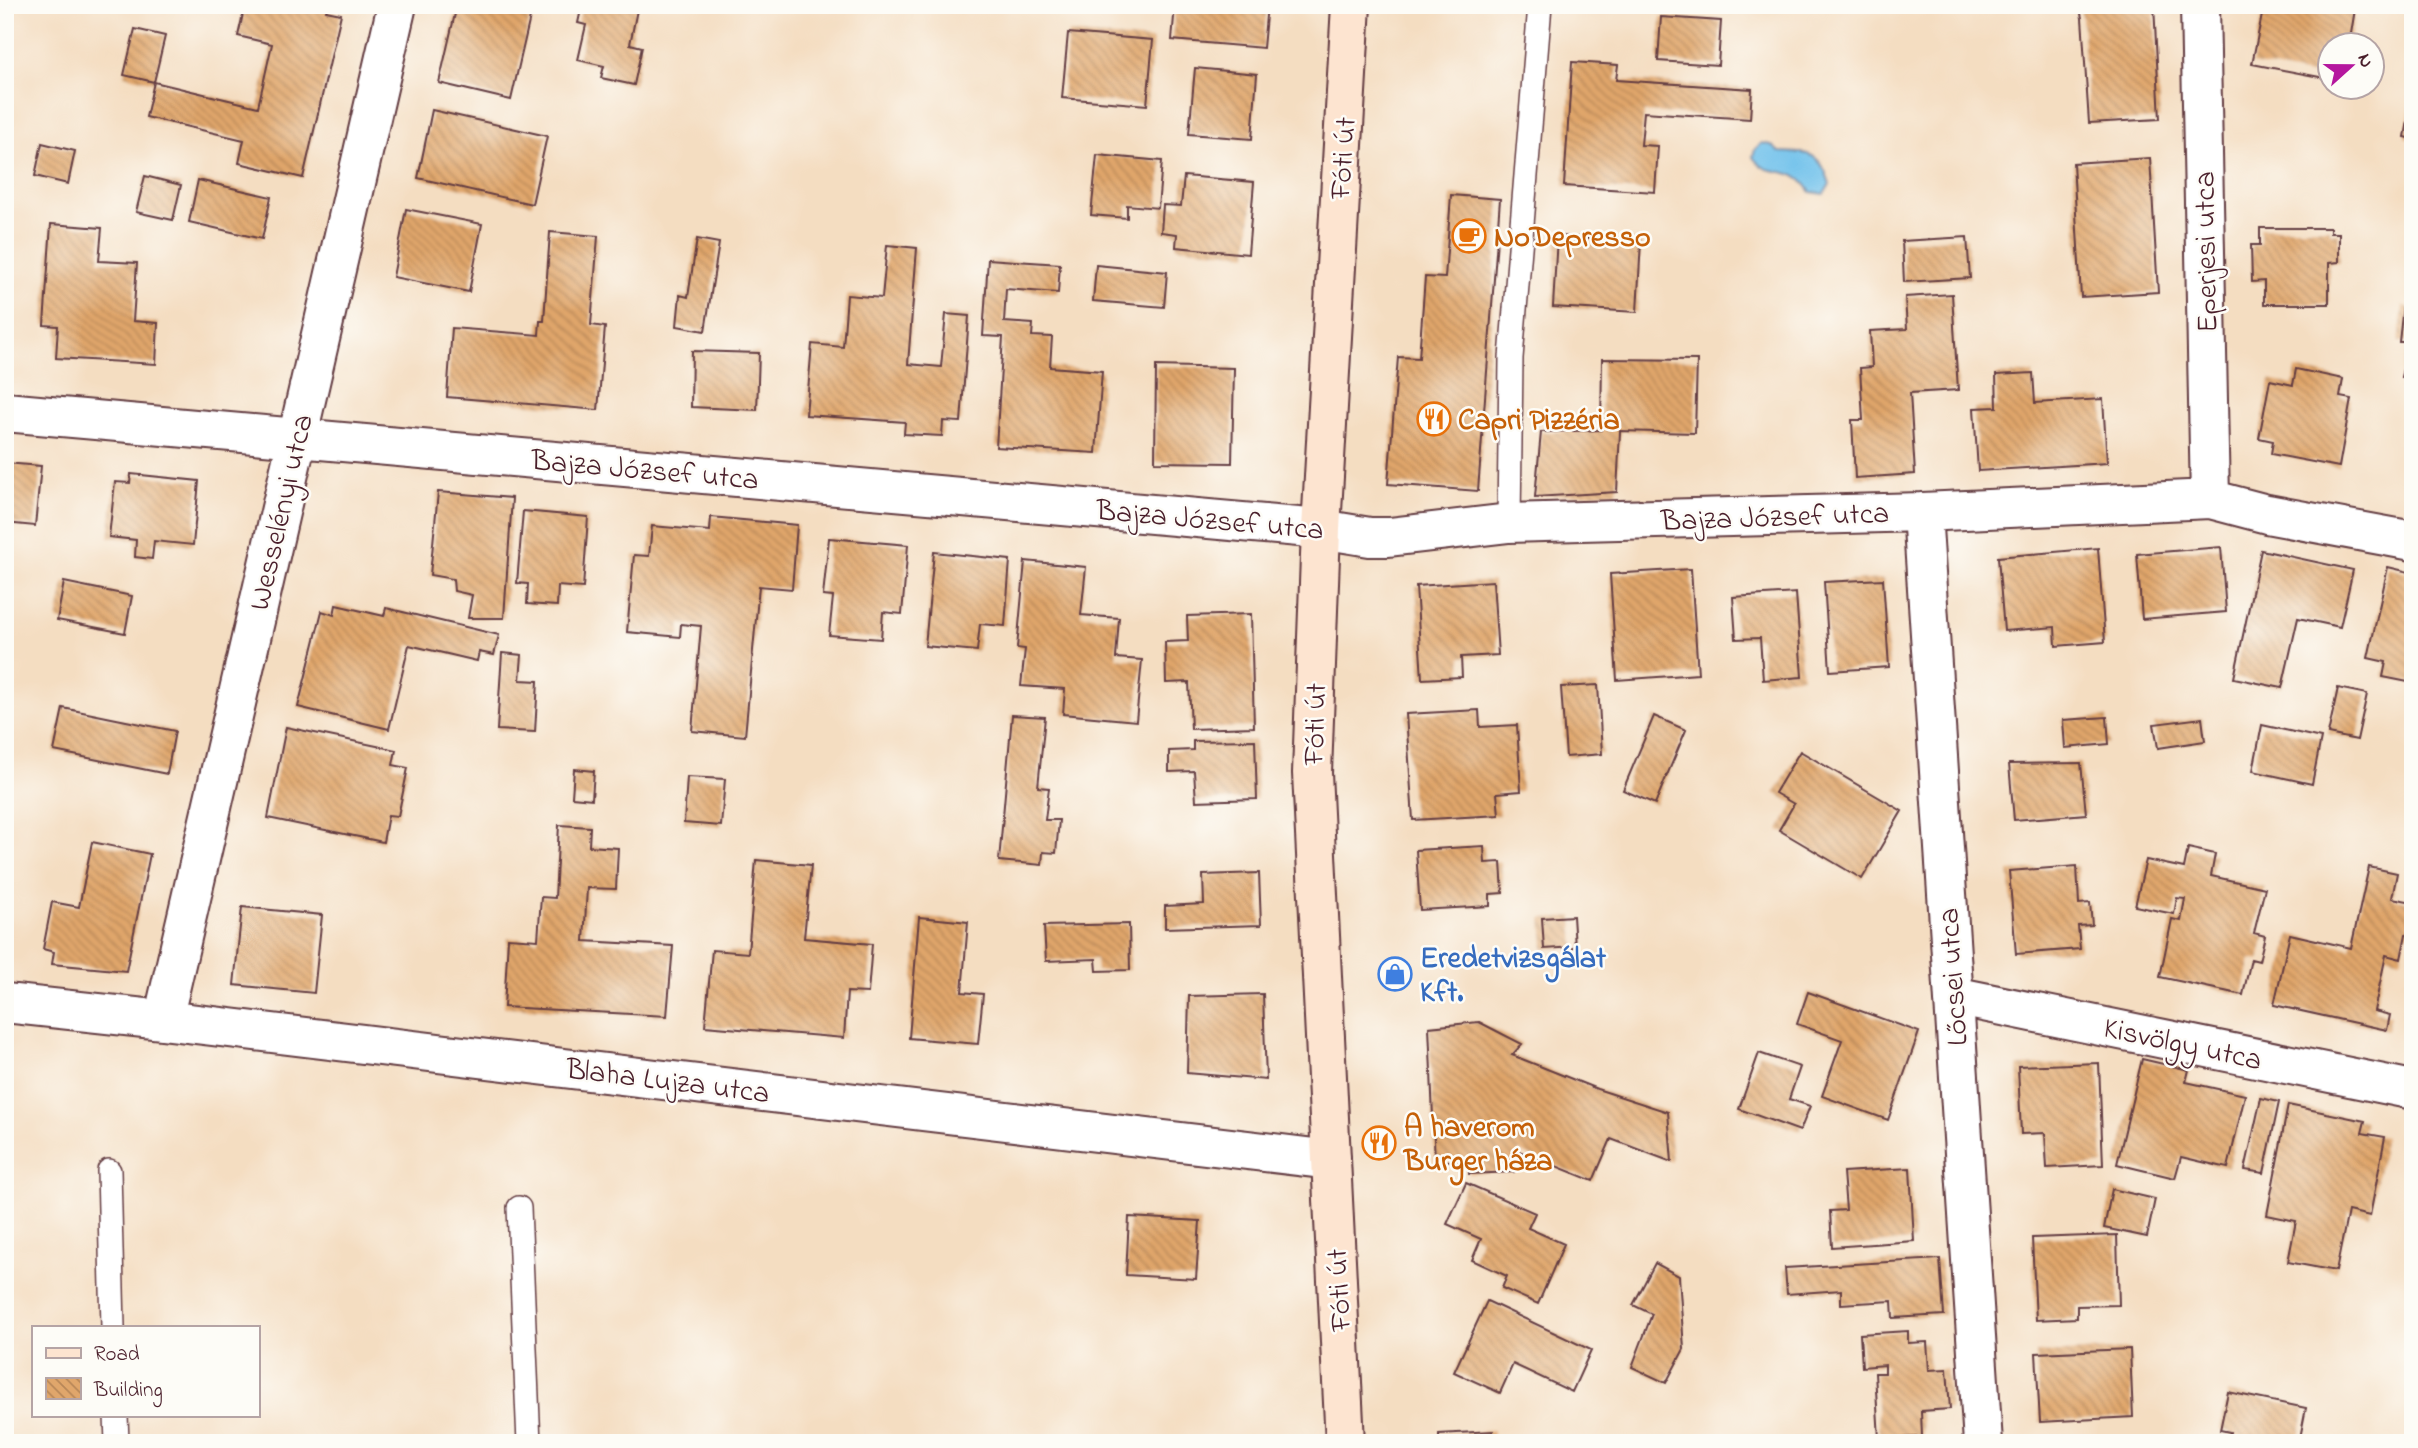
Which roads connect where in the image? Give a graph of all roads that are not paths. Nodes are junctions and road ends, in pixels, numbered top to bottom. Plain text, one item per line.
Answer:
1 (397, 5) edge
2 (1352, 5) edge
3 (1540, 5) edge
4 (2200, 5) edge
5 (5, 412) edge
6 (297, 438) junction
7 (2210, 499) junction
8 (1923, 512) junction
9 (1509, 523) junction
10 (1321, 529) junction
11 (2413, 541) edge
12 (1954, 996) junction
13 (5, 1003) edge
14 (163, 1020) junction
15 (2413, 1090) edge
16 (1331, 1160) junction
17 (109, 1171) dead end
18 (519, 1208) dead end
19 (113, 1326) edge
20 (116, 1416) edge
21 (117, 1443) edge
22 (529, 1443) edge
23 (1345, 1443) edge
24 (1983, 1443) edge

1 - 6 street, Wesselényi utca
2 - 10 street, Fóti út
3 - 9 lane
4 - 7 street, Eperjesi utca
5 - 6 street, Bajza József utca
6 - 10 street, Bajza József utca
6 - 14 street, Wesselényi utca
7 - 8 street, Bajza József utca
7 - 11 street, Bajza József utca
8 - 9 street, Bajza József utca
8 - 12 street, Lőcsei utca
9 - 10 street, Bajza József utca
10 - 16 street, Fóti út
12 - 15 street, Kisvölgy utca
12 - 24 street, Lőcsei utca
13 - 14 street, Blaha Lujza utca
14 - 16 street, Blaha Lujza utca
16 - 23 street, Fóti út
17 - 19 lane
18 - 22 lane
20 - 21 lane

